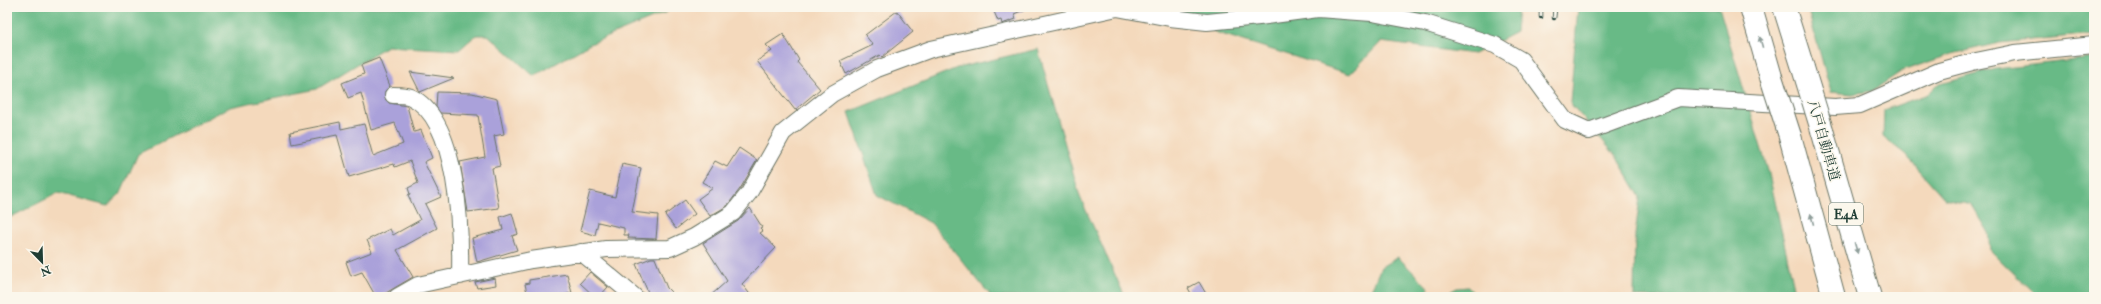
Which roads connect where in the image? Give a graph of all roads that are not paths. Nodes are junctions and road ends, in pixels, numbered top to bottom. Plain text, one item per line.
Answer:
1 (1751, 7) edge
2 (1784, 7) edge
3 (2094, 45) edge
4 (393, 95) dead end
5 (581, 252) junction
6 (460, 276) junction
7 (397, 297) edge
8 (635, 297) edge
9 (1834, 297) edge
10 (1870, 297) edge

9 -> 1 highway, E4A, bridge
2 -> 10 highway, 八戸自動車道 / E4A, bridge
3 - 5 street
4 - 6 street
5 - 6 street
5 - 8 street
6 - 7 street

